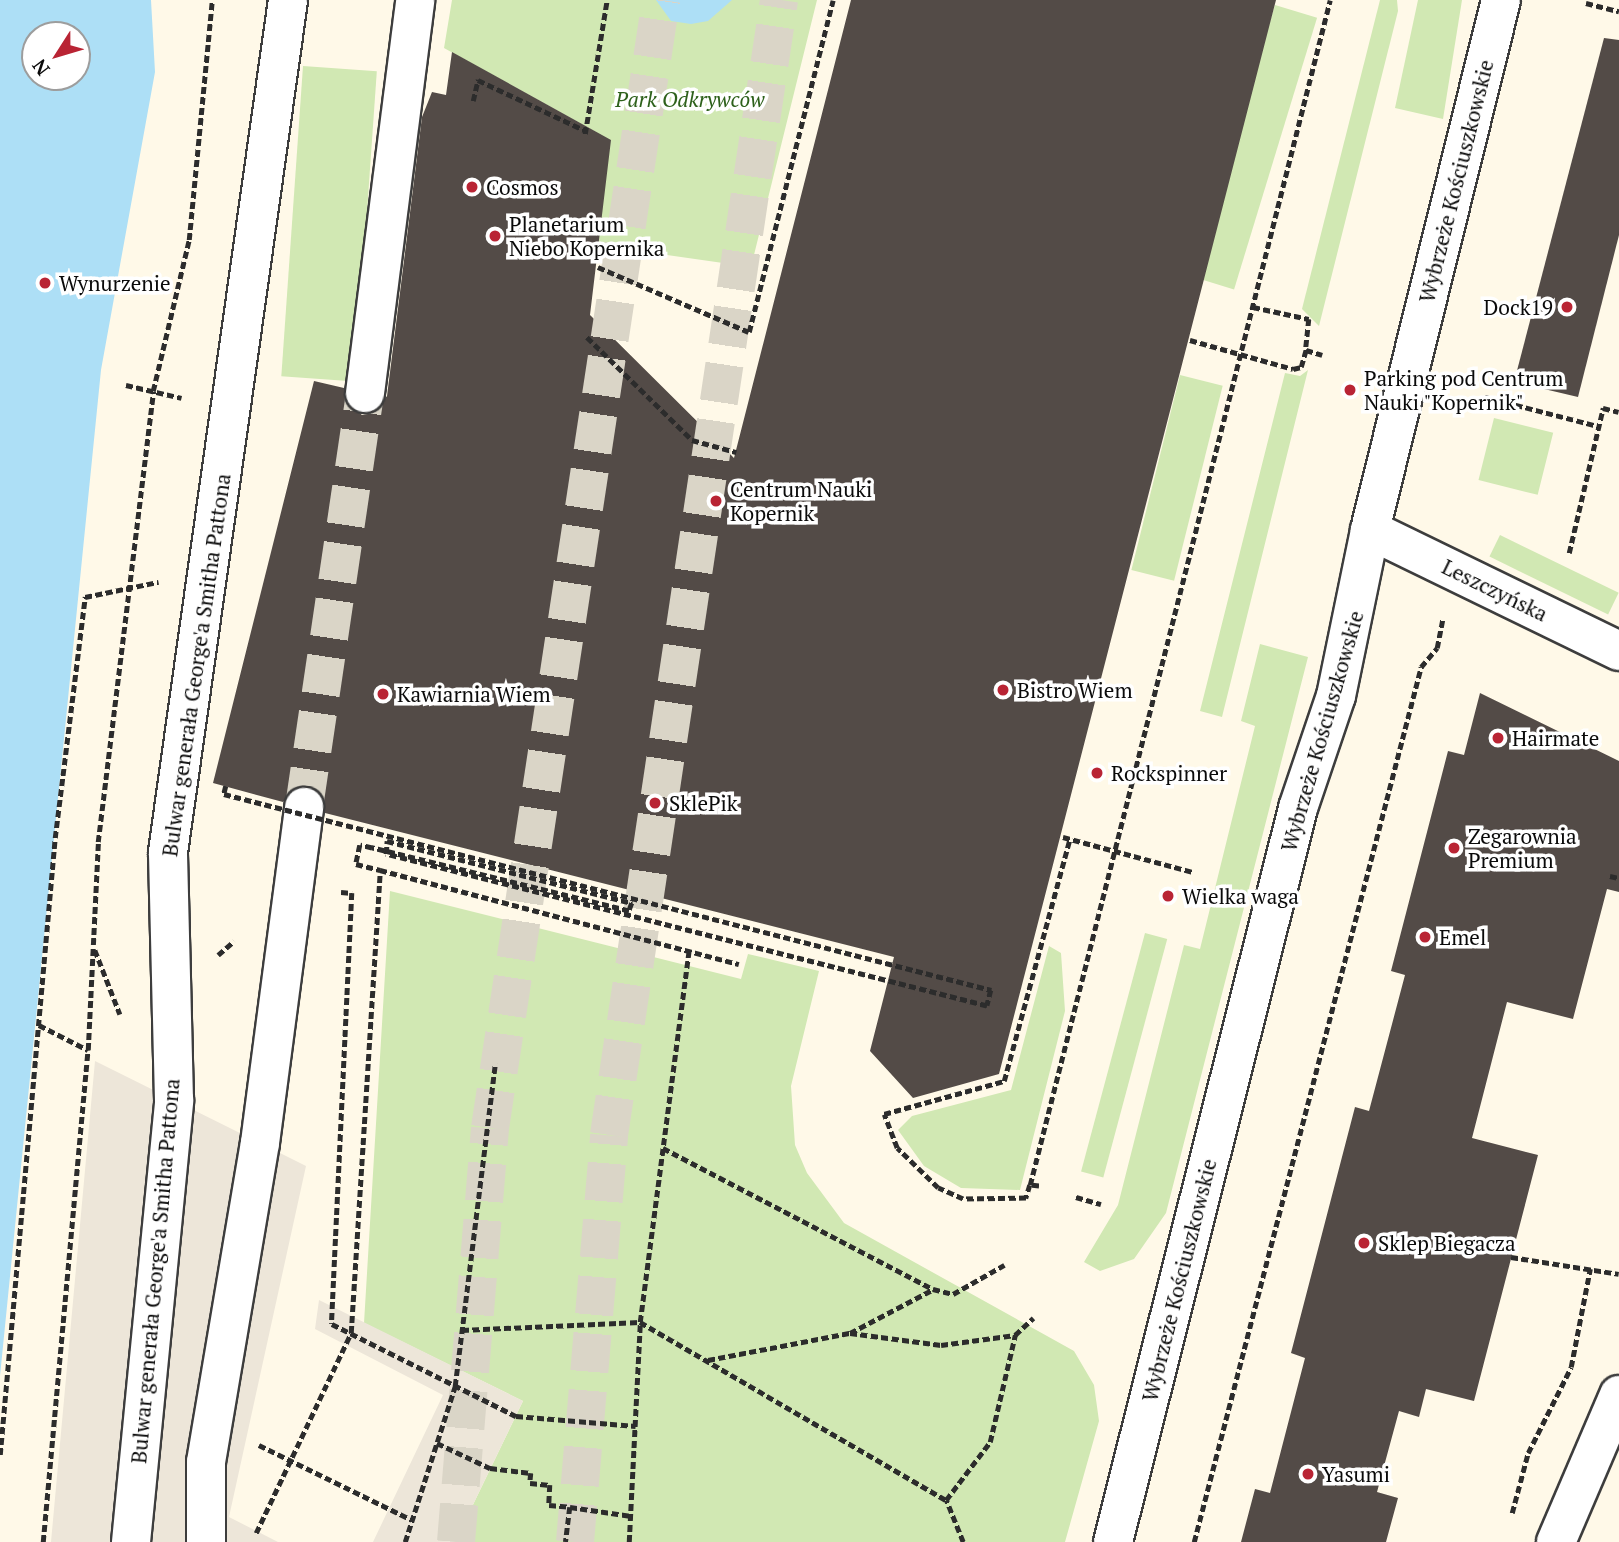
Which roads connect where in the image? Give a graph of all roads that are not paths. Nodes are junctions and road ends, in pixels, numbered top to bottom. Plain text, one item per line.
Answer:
1 (288, 0) edge
2 (415, 0) edge
3 (1502, 0) edge
4 (365, 393) tunnel mouth
5 (1370, 530) junction
6 (1619, 650) edge
7 (304, 807) tunnel mouth
8 (1619, 1395) edge
9 (131, 1542) edge
10 (206, 1542) edge
11 (1113, 1542) edge
12 (1556, 1542) edge

1 - 9 street, Bulwar generała George'a Smitha Pattona
2 - 4 street
3 - 5 street, Wybrzeże Kościuszkowskie
5 - 6 street, Leszczyńska
5 - 11 street, Wybrzeże Kościuszkowskie
7 - 10 street
8 - 12 street

